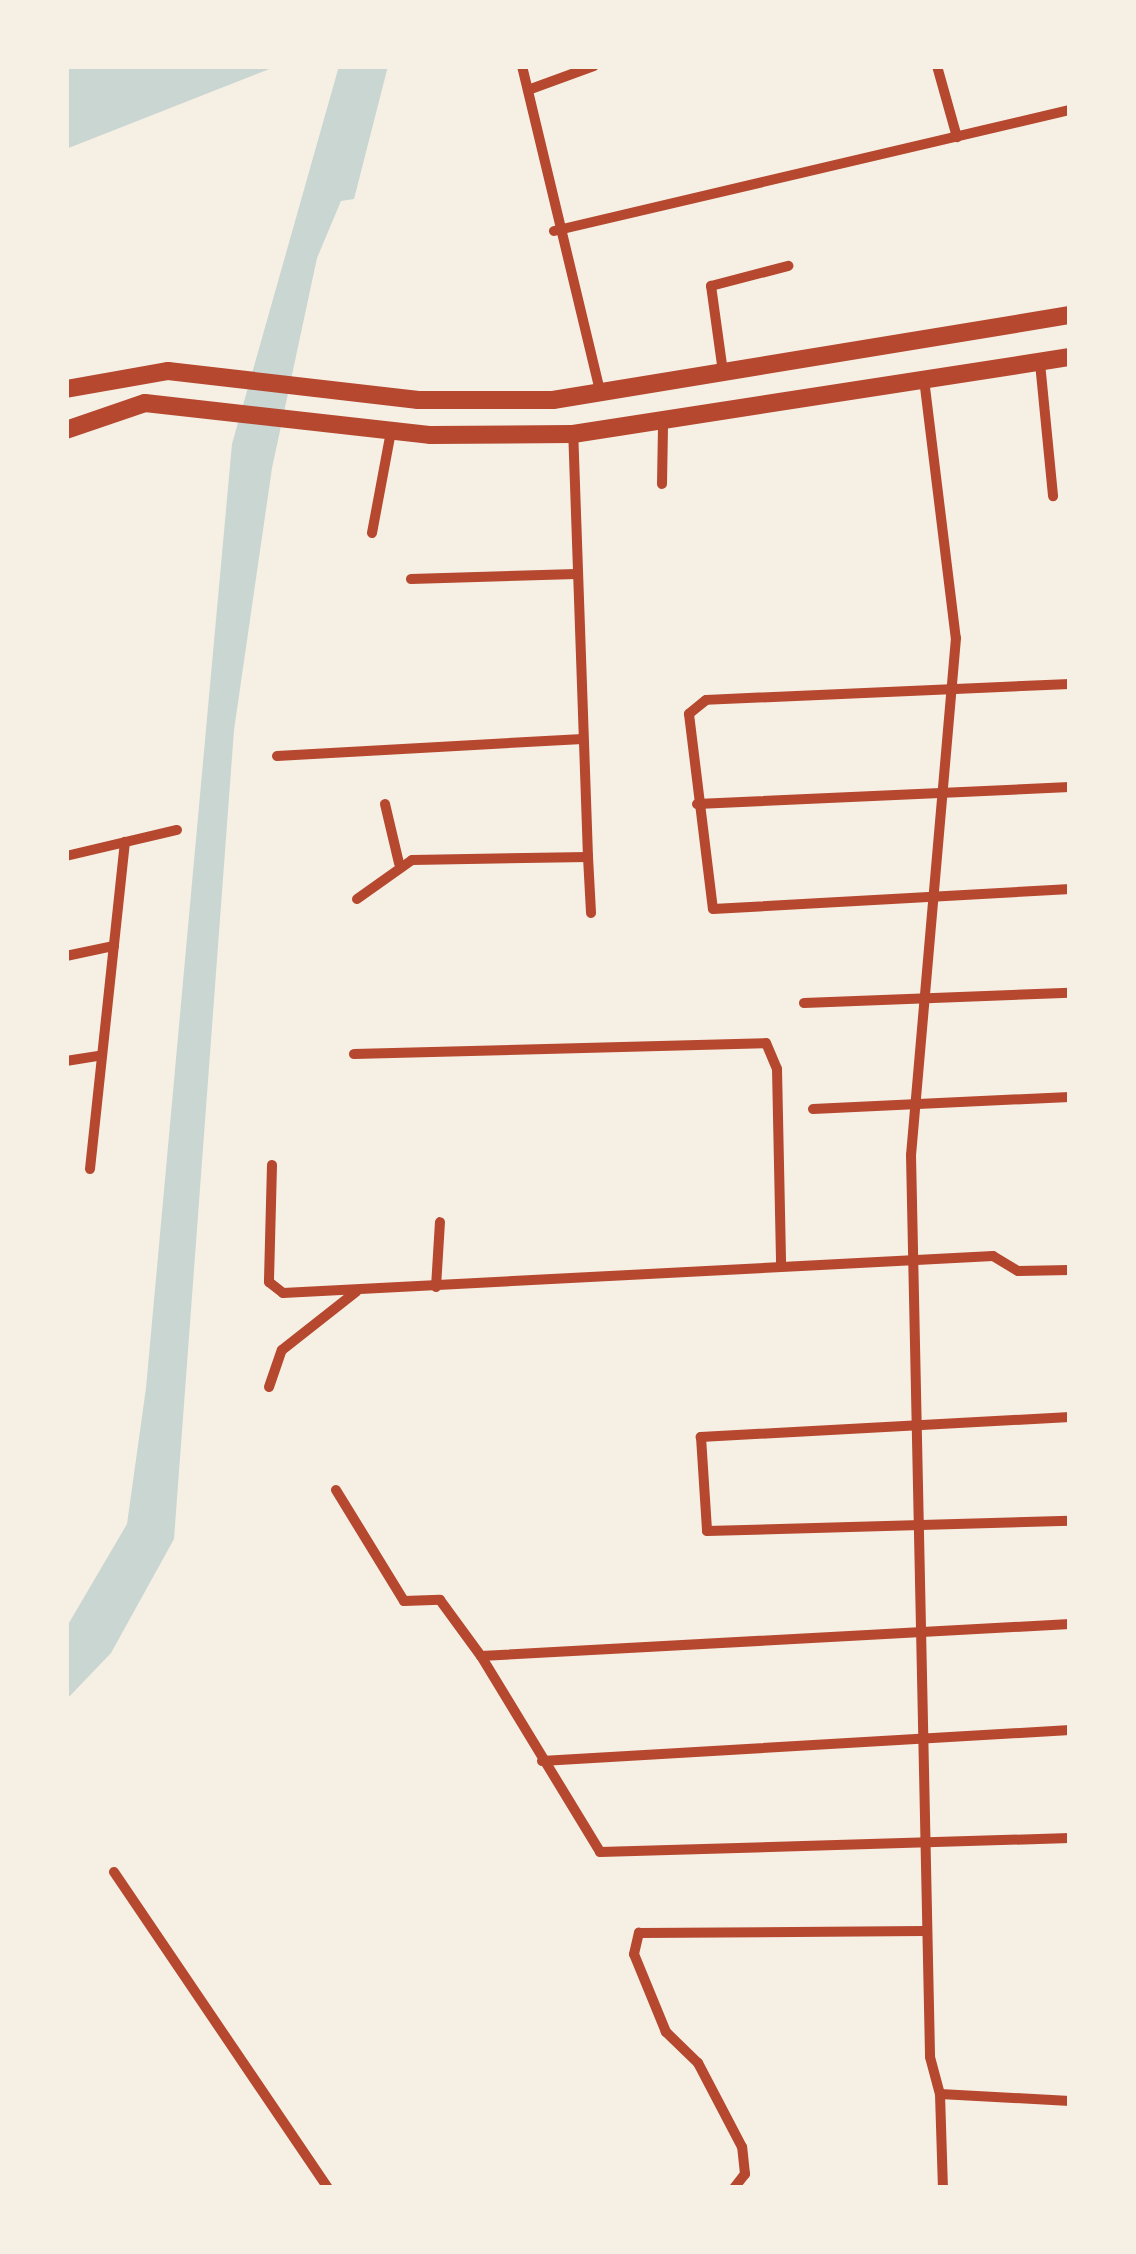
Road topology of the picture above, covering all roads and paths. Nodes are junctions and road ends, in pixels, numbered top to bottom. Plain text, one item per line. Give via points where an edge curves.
1 (522, 66) edge
2 (594, 66) edge
3 (937, 66) edge
4 (527, 90) junction
5 (1070, 110) edge
6 (957, 137) junction
7 (554, 231) junction
8 (788, 266) dead end
9 (1070, 315) edge
10 (921, 340) junction
11 (1070, 357) edge
12 (1040, 362) junction
13 (724, 375) junction
14 (924, 379) junction
15 (66, 389) edge
16 (601, 394) junction
17 (663, 424) junction
18 (382, 429) junction
19 (66, 430) edge
20 (573, 434) junction
21 (662, 484) dead end
22 (1053, 496) dead end
23 (372, 533) dead end
24 (576, 574) junction
25 (411, 579) dead end
26 (1070, 684) edge
27 (953, 687) junction
28 (583, 739) junction
29 (277, 756) dead end
30 (1070, 787) edge
31 (943, 793) junction
32 (385, 804) dead end
33 (697, 804) junction
34 (177, 830) dead end
35 (124, 842) junction
36 (66, 856) edge
37 (588, 857) junction
38 (399, 863) junction
39 (1070, 890) edge
40 (934, 896) junction
41 (357, 898) dead end
42 (591, 913) dead end
43 (113, 946) junction
44 (66, 956) edge
45 (1070, 993) edge
46 (926, 1001) junction
47 (805, 1003) dead end
48 (354, 1054) dead end
49 (102, 1055) junction
50 (66, 1061) edge
51 (1070, 1097) edge
52 (917, 1103) junction
53 (813, 1109) dead end
54 (272, 1165) dead end
55 (90, 1169) dead end
56 (440, 1222) dead end
57 (914, 1261) junction
58 (781, 1265) junction
59 (1070, 1270) edge
60 (436, 1287) junction
61 (359, 1290) junction
62 (269, 1387) dead end
63 (1070, 1417) edge
64 (915, 1422) junction
65 (336, 1490) dead end
66 (1070, 1521) edge
67 (918, 1526) junction
68 (1070, 1624) edge
69 (922, 1625) junction
70 (482, 1656) junction
71 (1070, 1730) edge
72 (926, 1733) junction
73 (542, 1761) junction
74 (930, 1838) junction
75 (1070, 1838) edge
76 (114, 1873) dead end
77 (925, 1931) junction
78 (940, 2094) junction
79 (1070, 2101) edge
80 (328, 2188) edge
81 (734, 2188) edge
82 (943, 2188) edge

1 - 4 street
2 - 4 street
3 - 6 street
4 - 7 street
5 - 6 street
6 - 7 street
7 - 16 street
8 - 13 street via 711,286
9 - 10 main road
10 - 13 main road
10 - 14 main road
11 - 12 main road
12 - 14 main road
12 - 22 street
13 - 16 main road
14 - 17 main road
14 - 27 street via 956,613
15 - 16 main road via 117,373 506,403
17 - 20 main road
17 - 21 street
18 - 19 main road via 145,403
18 - 20 main road
18 - 23 street
20 - 24 street
24 - 25 street
24 - 28 street
26 - 27 street
27 - 31 street
27 - 33 street via 694,703
28 - 29 street
28 - 37 street
30 - 31 street
31 - 33 street
31 - 40 street
32 - 38 street
33 - 40 street via 712,909
34 - 35 street
35 - 36 street
35 - 43 street
37 - 38 street
37 - 42 street
38 - 41 street
39 - 40 street
40 - 46 street
43 - 44 street
43 - 49 street
45 - 46 street
46 - 47 street
46 - 52 street
48 - 58 street via 766,1043 777,1069
49 - 50 street
49 - 55 street
51 - 52 street
52 - 53 street
52 - 57 street
54 - 61 street via 274,1291
56 - 60 street
57 - 58 street
57 - 59 street via 993,1256 1018,1271
57 - 64 street
58 - 60 street
60 - 61 street
61 - 62 street via 282,1350
63 - 64 street
64 - 67 street
64 - 67 street via 705,1431 702,1480 707,1531
65 - 70 street via 404,1601 440,1600
66 - 67 street
67 - 69 street
68 - 69 street
69 - 70 street
69 - 72 street
70 - 73 street
71 - 72 street
72 - 73 street
72 - 74 street
73 - 74 street via 600,1852
74 - 75 street
74 - 77 street
76 - 80 street
77 - 78 street
77 - 81 street via 639,1933 634,1954 666,2032 698,2063 742,2147 745,2174
78 - 79 street
78 - 82 street

